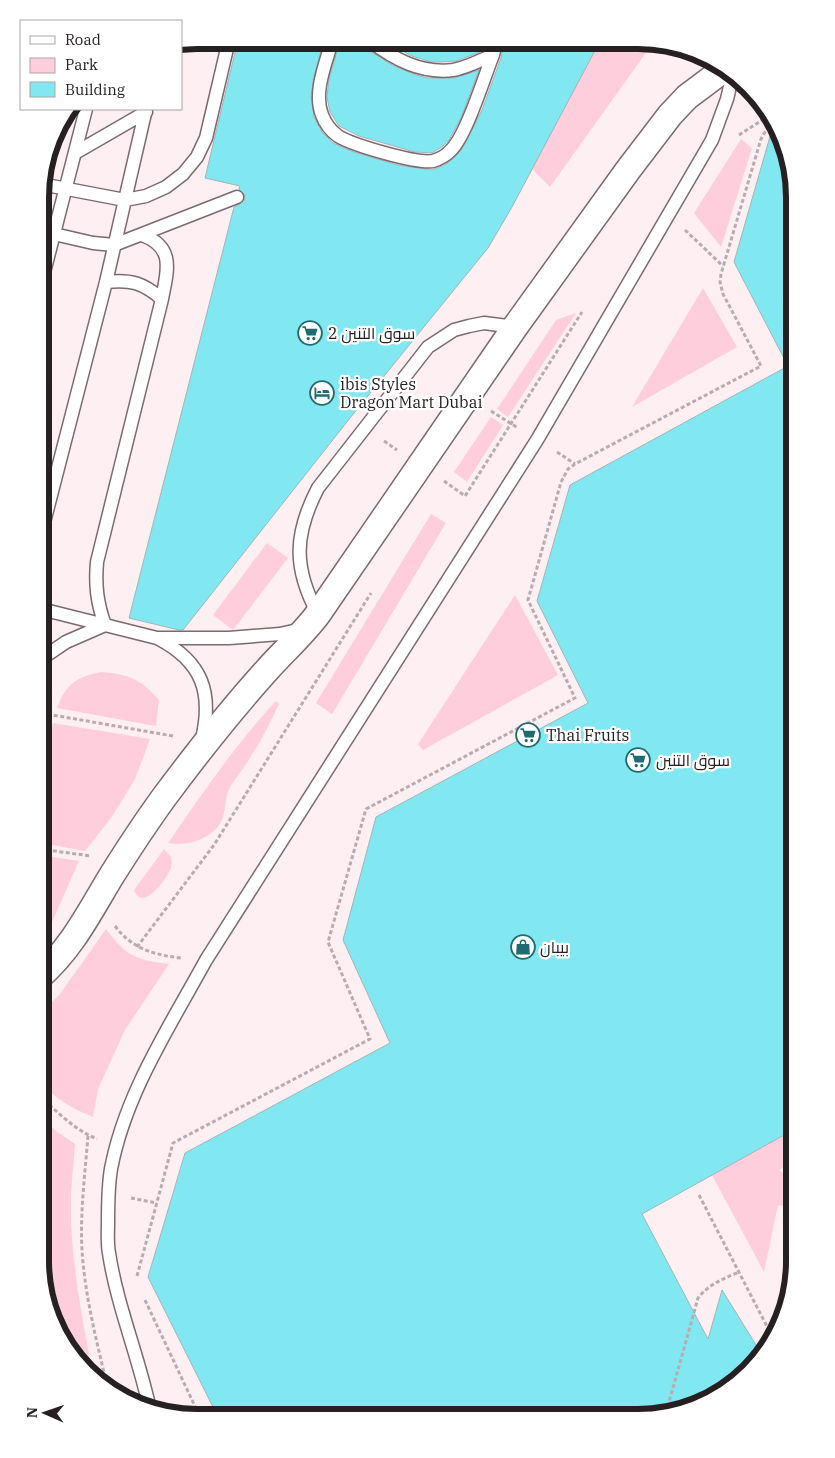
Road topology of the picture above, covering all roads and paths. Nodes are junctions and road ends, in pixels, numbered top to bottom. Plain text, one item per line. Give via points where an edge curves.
1 (227, 49) edge
2 (330, 49) edge
3 (381, 49) edge
4 (494, 49) edge
5 (493, 55) junction
6 (719, 73) edge
7 (731, 81) edge
8 (86, 110) edge
9 (146, 110) edge
10 (764, 119) edge
11 (769, 128) edge
12 (736, 140) dead end
13 (75, 153) junction
14 (50, 186) edge
15 (65, 189) junction
16 (237, 197) dead end
17 (125, 200) junction
18 (679, 224) dead end
19 (54, 234) junction
20 (142, 235) junction
21 (114, 245) junction
22 (49, 253) edge
23 (723, 266) junction
24 (106, 282) junction
25 (162, 299) junction
26 (585, 308) dead end
27 (515, 327) junction
28 (364, 428) junction
29 (420, 466) junction
30 (49, 503) edge
31 (374, 587) dead end
32 (49, 611) edge
33 (313, 621) junction
34 (105, 625) junction
35 (157, 638) junction
36 (49, 654) edge
37 (49, 715) edge
38 (197, 750) junction
39 (49, 850) edge
40 (121, 861) junction
41 (100, 897) junction
42 (138, 947) junction
43 (206, 960) junction
44 (49, 966) edge
45 (49, 1105) edge
46 (116, 1148) junction
47 (699, 1195) dead end
48 (739, 1272) junction
49 (136, 1281) dead end
50 (144, 1298) dead end
51 (769, 1329) edge
52 (147, 1400) edge
53 (668, 1406) edge
54 (196, 1409) edge

1 - 17 lane via 206,138 197,158 166,187 146,196
2 - 5 lane via 319,92 322,116 328,126 347,141 422,161 442,158 457,144
3 - 5 lane via 404,62 438,70 454,70
4 - 5 lane
6 - 27 street via 687,97 670,115
7 - 43 lane via 712,140 537,440
8 - 13 lane
9 - 13 lane
9 - 17 lane
10 - 12 path
11 - 23 path via 761,139
13 - 15 lane
14 - 15 lane
15 - 17 lane
15 - 19 lane
16 - 20 lane
17 - 21 lane
18 - 23 path
19 - 21 lane
19 - 22 lane
20 - 21 lane
20 - 25 lane via 158,243 167,260
21 - 24 lane
23 - 49 path via 720,282 723,294 761,366 575,464 561,482 528,600 575,698 366,809 328,942 370,1039 173,1143
24 - 25 lane via 135,282
24 - 30 lane
25 - 34 lane via 97,562 96,594
26 - 29 path via 465,496
27 - 28 lane via 484,323 469,326 454,330 428,346
27 - 29 street
28 - 29 path
28 - 33 lane via 318,488 301,529 301,573
29 - 33 street
31 - 42 path via 214,845
32 - 34 lane
33 - 35 lane via 280,634
33 - 38 street
34 - 35 lane
34 - 36 lane via 66,642
35 - 38 lane via 190,662 201,679 207,700 206,721
37 - 38 path
38 - 40 street
39 - 40 path
40 - 41 street
41 - 42 path via 118,930
41 - 44 street via 70,944
42 - 43 path via 160,955
43 - 46 lane via 139,1086
45 - 46 path via 88,1136
46 - 52 lane via 108,1195 109,1250 116,1292
47 - 48 path
48 - 51 path
48 - 53 path via 715,1282 698,1298
50 - 54 path

